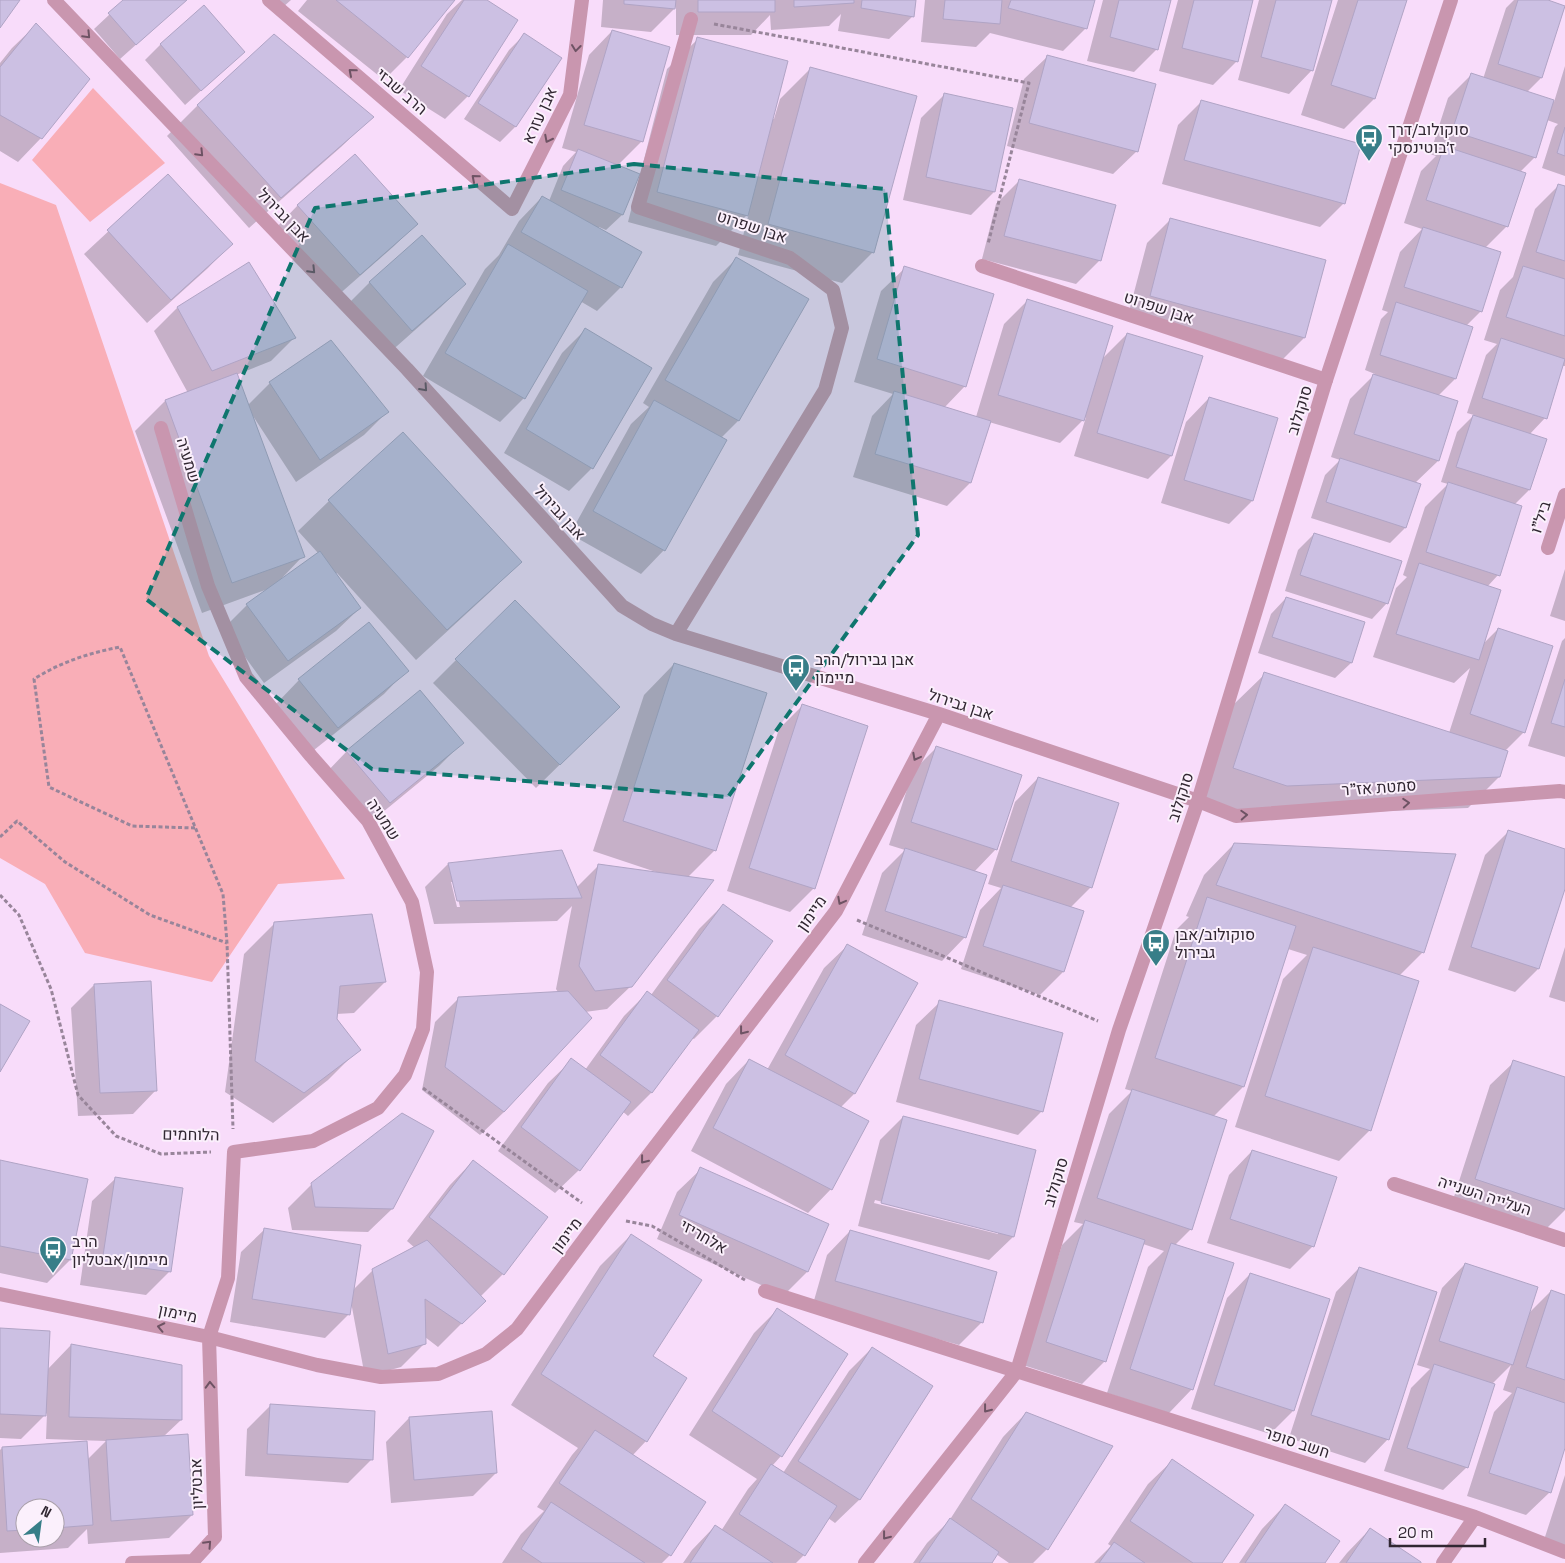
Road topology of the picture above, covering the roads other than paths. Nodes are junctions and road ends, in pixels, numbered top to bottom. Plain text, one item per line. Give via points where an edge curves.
1 (54, 0) edge
2 (269, 0) edge
3 (582, 0) edge
4 (1452, 0) edge
5 (691, 19) road end
6 (512, 209) joint
7 (982, 266) road end
8 (1326, 380) junction
9 (161, 428) dead end
10 (1565, 495) edge
11 (1548, 548) dead end
12 (676, 634) junction
13 (939, 714) junction
14 (1565, 792) edge
15 (1198, 801) junction
16 (234, 1152) joint
17 (1394, 1184) dead end
18 (1565, 1240) edge
19 (764, 1292) road end
20 (0, 1294) edge
21 (209, 1337) junction
22 (1017, 1371) junction
23 (1475, 1517) junction
24 (1565, 1552) edge
25 (132, 1563) edge
26 (865, 1563) edge
27 (1443, 1563) edge

1 -> 12 street, אבן גבירול via 407,369 622,606
6 -> 2 street, הרב שבזי
3 -> 6 street, אבן עזרא via 570,95
4 - 8 street, סוקולוב
5 - 12 street, אבן שפרוט via 638,207 790,258 833,290 842,328 826,390
7 - 8 street, אבן שפרוט
8 - 15 street, סוקולוב
9 - 16 street, שמעיה via 208,586 246,677 368,821 412,902 427,972 423,1029 405,1074 378,1108 313,1140
10 - 11 street, ביל"ו
12 - 13 street, אבן גבירול
13 - 15 street, אבן גבירול
13 -> 21 street, מיימון via 836,911 517,1329 486,1354 438,1374 381,1377 317,1366
15 -> 14 street, סמטת אז"ר via 1236,816
15 - 22 street, סוקולוב via 1119,1030
16 - 21 street, הלוחמים via 228,1278
17 - 18 street, העלייה השנייה
19 - 22 street
21 -> 20 street, מיימון
25 -> 21 street, אבטליון via 193,1561 215,1537
22 - 23 street, חשב סופר
22 -> 26 street, סוקולוב
23 - 24 street, חשב סופר
23 - 27 street

